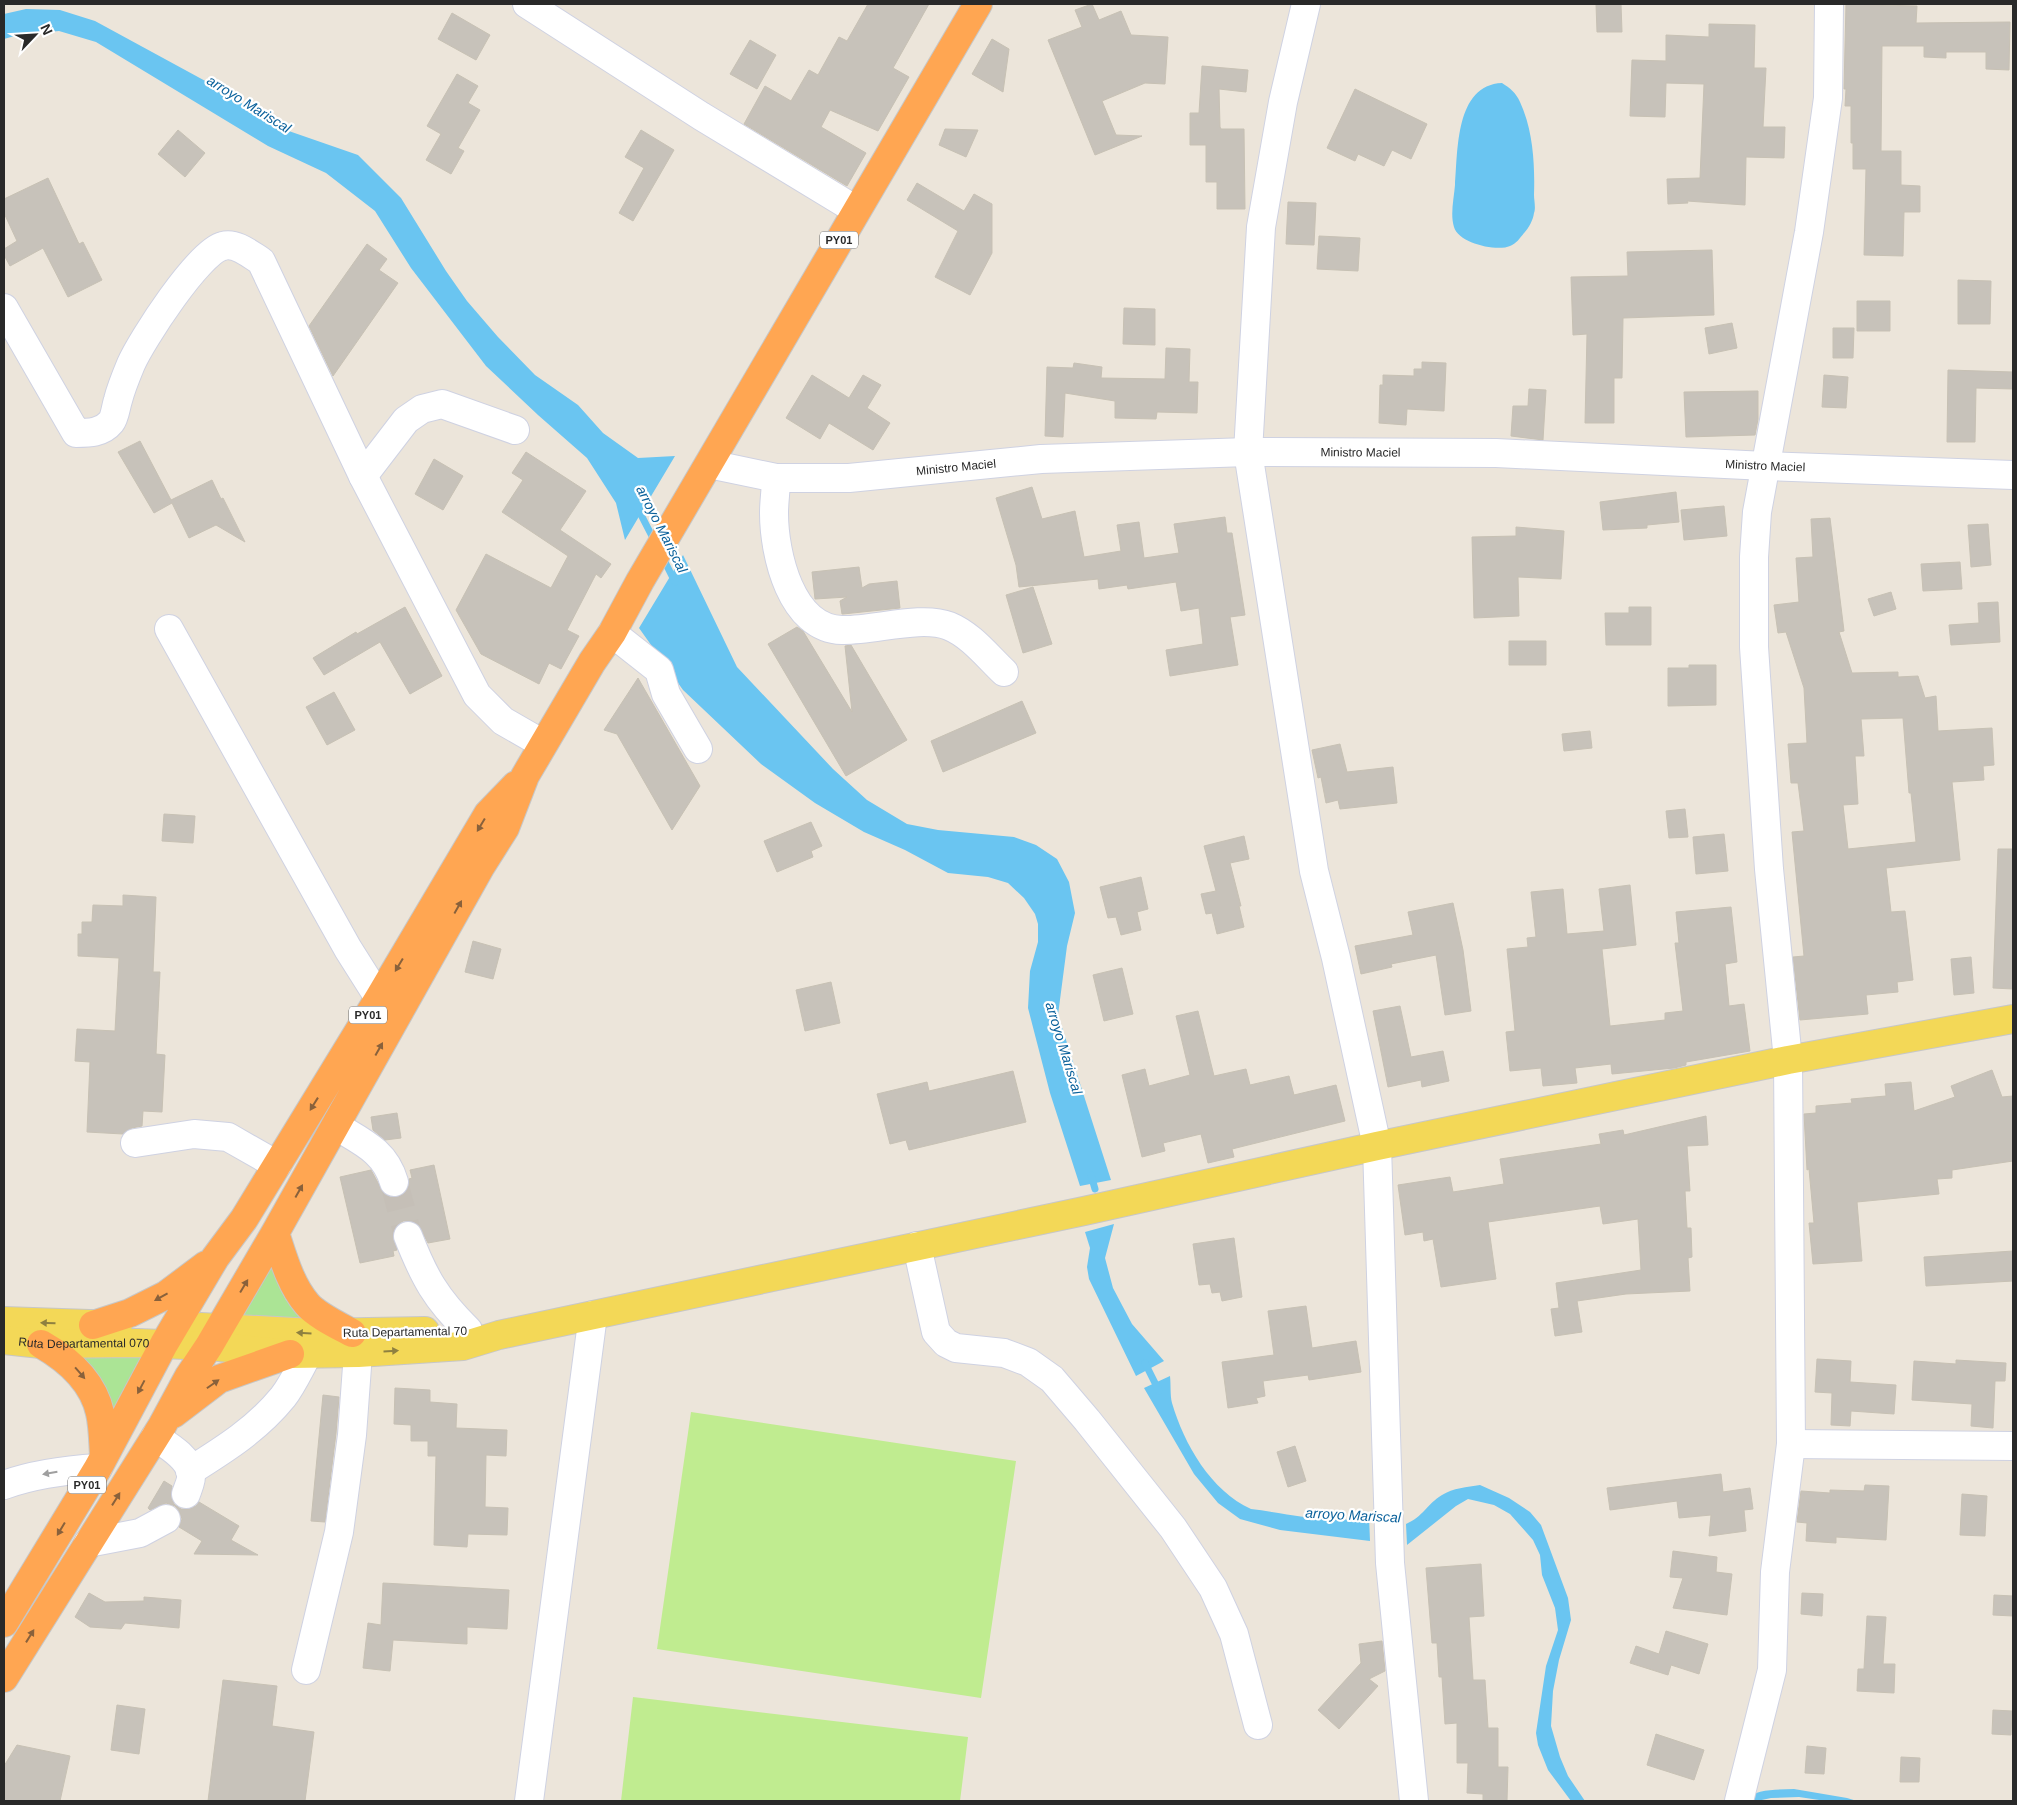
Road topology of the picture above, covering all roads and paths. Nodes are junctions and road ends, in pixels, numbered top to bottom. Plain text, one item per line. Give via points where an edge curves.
1 (527, 4) edge
2 (978, 4) edge
3 (1306, 4) edge
4 (1829, 4) edge
5 (856, 210) junction
6 (4, 308) edge
7 (516, 430) dead end
8 (1248, 452) junction
9 (1766, 466) junction
10 (705, 470) junction
11 (2013, 474) edge
12 (363, 476) junction
13 (776, 478) junction
14 (170, 629) dead end
15 (612, 633) junction
16 (1004, 672) dead end
17 (543, 744) junction
18 (698, 749) dead end
19 (525, 776) junction
20 (379, 998) junction
21 (2013, 1019) edge
22 (1788, 1060) junction
23 (336, 1126) junction
24 (136, 1143) dead end
25 (1377, 1146) junction
26 (277, 1165) junction
27 (394, 1182) tunnel mouth
28 (275, 1233) junction
29 (408, 1236) tunnel mouth
30 (917, 1246) junction
31 (215, 1258) junction
32 (593, 1315) junction
33 (4, 1321) edge
34 (93, 1325) junction
35 (468, 1330) junction
36 (169, 1335) junction
37 (499, 1335) junction
38 (214, 1337) junction
39 (4, 1340) edge
40 (355, 1343) junction
41 (41, 1344) junction
42 (299, 1354) junction
43 (158, 1431) junction
44 (1791, 1444) junction
45 (2013, 1446) edge
46 (101, 1461) junction
47 (4, 1485) edge
48 (166, 1519) dead end
49 (88, 1543) junction
50 (4, 1623) edge
51 (306, 1670) dead end
52 (4, 1678) edge
53 (1258, 1725) dead end
54 (529, 1801) edge
55 (1414, 1801) edge
56 (1739, 1801) edge

1 - 5 street via 701,116
2 - 5 highway, PY01
3 - 8 street via 1283,102 1261,227
4 - 9 street via 1828,98 1812,213
5 - 10 highway, PY01
6 - 12 street via 76,433 90,434 111,422 131,363 147,334 188,278 211,253 224,245 232,246 261,261
7 - 12 street via 442,404 422,409 406,420
8 - 9 street, Ministro Maciel via 1496,453
8 - 13 street, Ministro Maciel via 1041,459 849,478
8 - 25 street via 1314,871
9 - 11 street, Ministro Maciel
9 - 22 street via 1757,512 1754,557 1754,647 1769,869
10 - 13 street, Ministro Maciel
10 - 15 highway, PY01
12 - 17 street via 477,695 503,721
13 - 16 street via 774,514 778,549 788,583 800,608 820,625 841,630 927,622 947,625 964,634
14 - 20 street via 348,950
15 - 17 highway, PY01
15 - 18 street via 659,670 666,694
17 - 19 highway, PY01
19 -> 20 highway, PY01 via 488,814
23 -> 19 highway, PY01 via 481,866 506,828
20 -> 26 highway, PY01
21 - 22 main road
22 - 25 main road
22 - 44 street
23 - 27 street via 380,1156 390,1168
28 -> 23 highway, PY01
24 - 26 street via 194,1134 228,1137
25 - 30 main road
25 - 55 street via 1390,1563
26 - 31 highway, PY01
38 -> 28 highway, PY01
28 - 40 highway via 287,1270 307,1304 337,1325
29 - 35 street via 434,1292
30 - 32 main road
30 - 53 street via 936,1332 956,1348 1004,1353 1028,1362 1052,1379 1173,1528 1214,1588 1234,1634
31 -> 34 highway via 166,1295 130,1313
31 - 36 highway, PY01
32 - 37 main road
32 - 54 street
34 -> 33 main road, Ruta Departamental 70
34 - 36 main road, Ruta Departamental 70
35 - 37 main road, Ruta Departamental 70
35 - 40 main road, Ruta Departamental 70
36 - 38 main road, Ruta Departamental 70
36 - 41 main road, Ruta Departamental 070
36 -> 46 highway, PY01
40 -> 37 main road, Ruta Departamental 70 via 463,1346
40 -> 38 main road, Ruta Departamental 70 via 313,1333
38 - 42 main road, Ruta Departamental 70
38 - 43 highway, PY01
39 - 41 main road, Ruta Departamental 070
40 - 42 main road, Ruta Departamental 70
40 - 51 street via 352,1435 339,1532
41 -> 46 highway via 84,1377 100,1411
43 -> 42 highway via 178,1409 219,1379
42 - 43 street via 284,1396 258,1424 188,1483 185,1461
49 -> 43 highway, PY01
44 - 45 street
44 - 56 street via 1775,1572 1772,1670
46 -> 47 street
46 -> 50 highway, PY01
48 - 49 street via 140,1533
52 -> 49 highway, PY01

